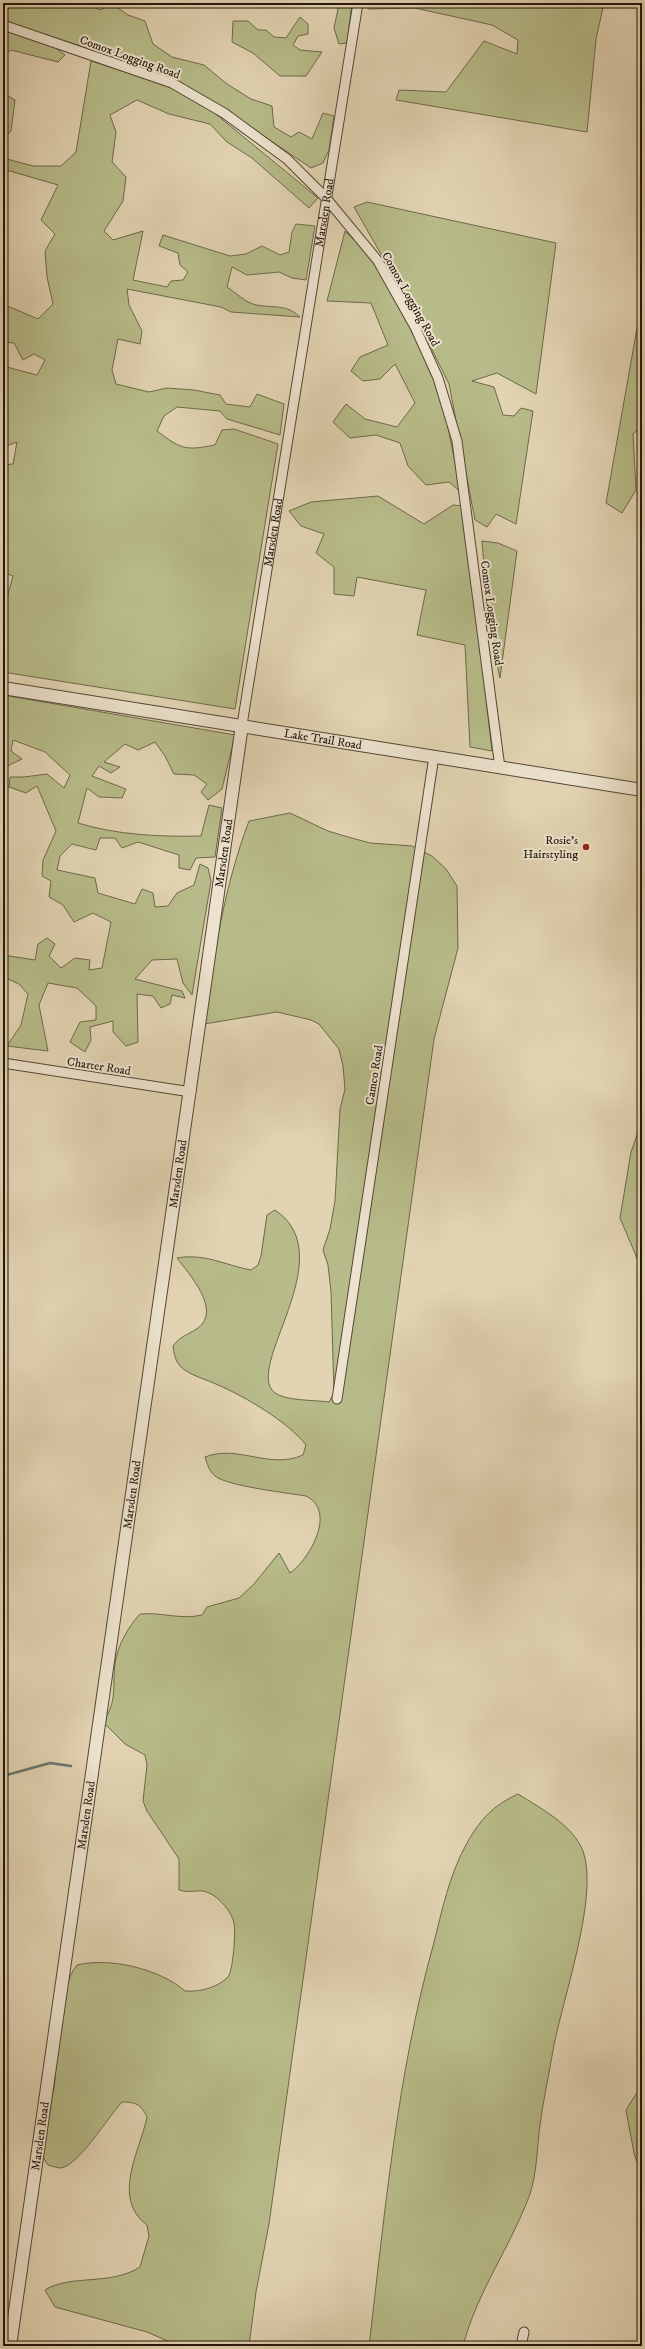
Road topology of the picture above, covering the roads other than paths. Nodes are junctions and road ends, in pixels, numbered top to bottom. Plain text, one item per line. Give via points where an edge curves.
1 (358, 3) edge
2 (3, 25) edge
3 (326, 198) junction
4 (3, 688) edge
5 (242, 725) junction
6 (434, 756) junction
7 (500, 768) junction
8 (642, 790) edge
9 (3, 1063) edge
10 (191, 1092) junction
11 (337, 1398) dead end
12 (524, 2332) dead end
13 (10, 2346) edge
14 (521, 2346) edge

1 - 3 street, Marsden Road
2 - 3 street, Comox Logging Road via 172,83 224,113 287,159
3 - 5 street, Marsden Road
3 - 7 street, Comox Logging Road via 378,261 416,327 438,378 457,441
4 - 5 street, Lake Trail Road
5 - 6 street, Lake Trail Road
5 - 10 street, Marsden Road
6 - 7 street, Lake Trail Road
6 - 11 street, Camco Road
7 - 8 street, Lake Trail Road
9 - 10 street, Charter Road
10 - 13 street, Marsden Road
12 - 14 street

